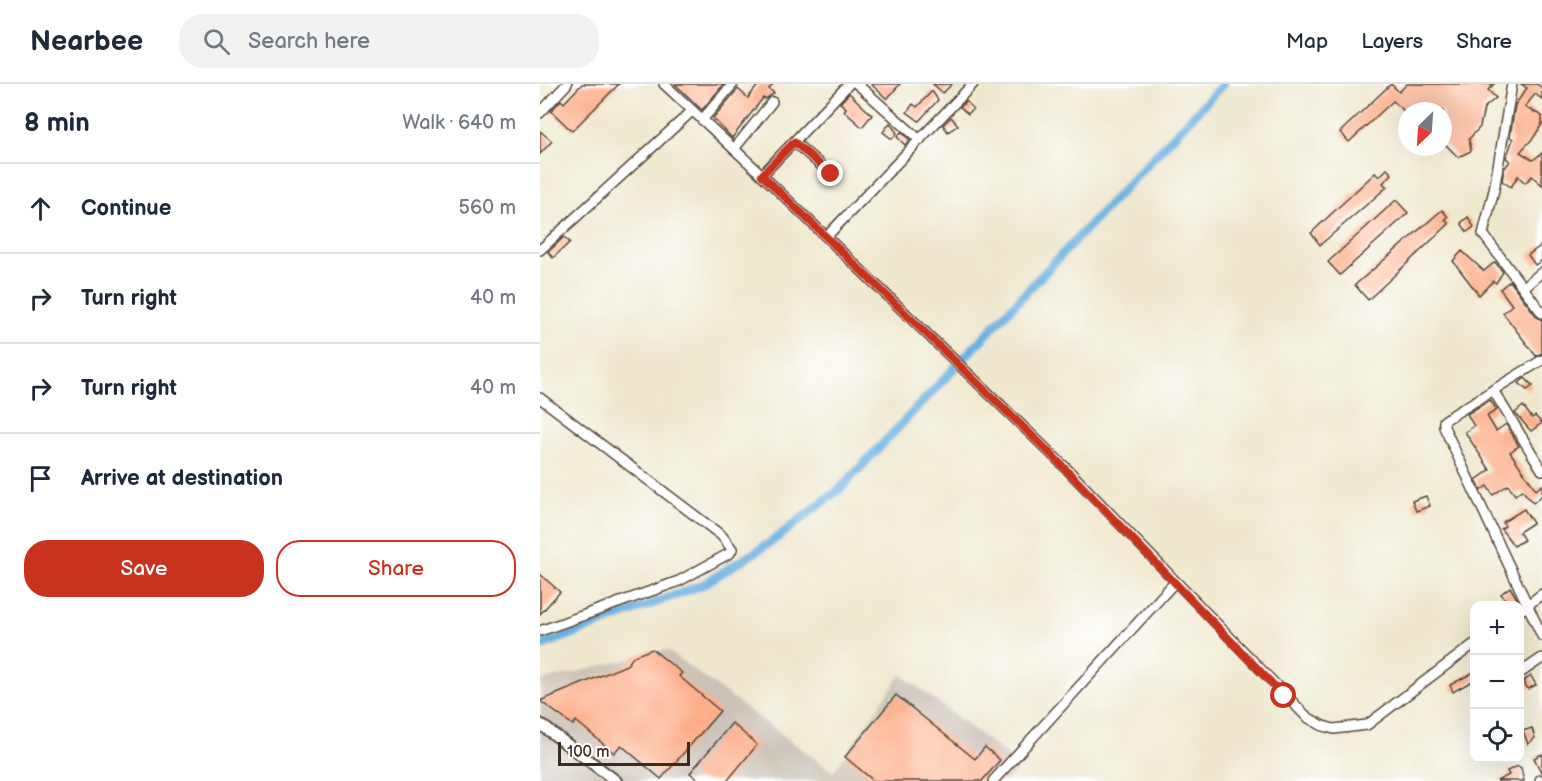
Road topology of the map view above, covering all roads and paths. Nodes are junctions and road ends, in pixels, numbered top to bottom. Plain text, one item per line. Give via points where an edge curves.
1 (567, 84) edge
2 (664, 84) edge
3 (733, 84) edge
4 (856, 84) edge
5 (973, 84) edge
6 (1512, 84) edge
7 (846, 85) edge
8 (772, 102) dead end
9 (692, 111) junction
10 (540, 113) edge
11 (702, 120) junction
12 (920, 140) junction
13 (794, 142) junction
14 (734, 149) junction
15 (831, 174) dead end
16 (762, 175) junction
17 (827, 236) junction
18 (540, 250) edge
19 (1542, 272) edge
20 (1524, 287) junction
21 (1542, 313) edge
22 (1542, 360) edge
23 (1493, 390) junction
24 (540, 398) edge
25 (1542, 470) edge
26 (1175, 582) junction
27 (1542, 594) edge
28 (1520, 601) edge
29 (1524, 607) edge
30 (1524, 609) edge
31 (540, 631) edge
32 (1541, 633) edge
33 (1470, 647) edge
34 (1542, 658) edge
35 (1524, 670) edge
36 (540, 724) edge
37 (616, 781) edge
38 (993, 781) edge

1 - 10 street
2 - 9 street
3 - 11 street
4 - 12 street
5 - 12 street
6 - 20 street via 1483,234
7 - 13 street
8 - 14 street
9 - 11 street
9 - 18 street
11 - 14 street
12 - 17 street
13 - 15 street
13 - 16 street
14 - 16 street
16 - 17 street
17 - 26 street via 1065,468
19 - 20 street
20 - 21 street
22 - 23 street
23 - 25 street
23 - 28 street via 1444,421 1444,427
24 - 31 street via 722,536 732,549 679,581
26 - 33 street via 1307,717 1323,726 1342,729 1367,725
26 - 38 street
27 - 29 street
30 - 32 street
34 - 35 street
36 - 37 street

